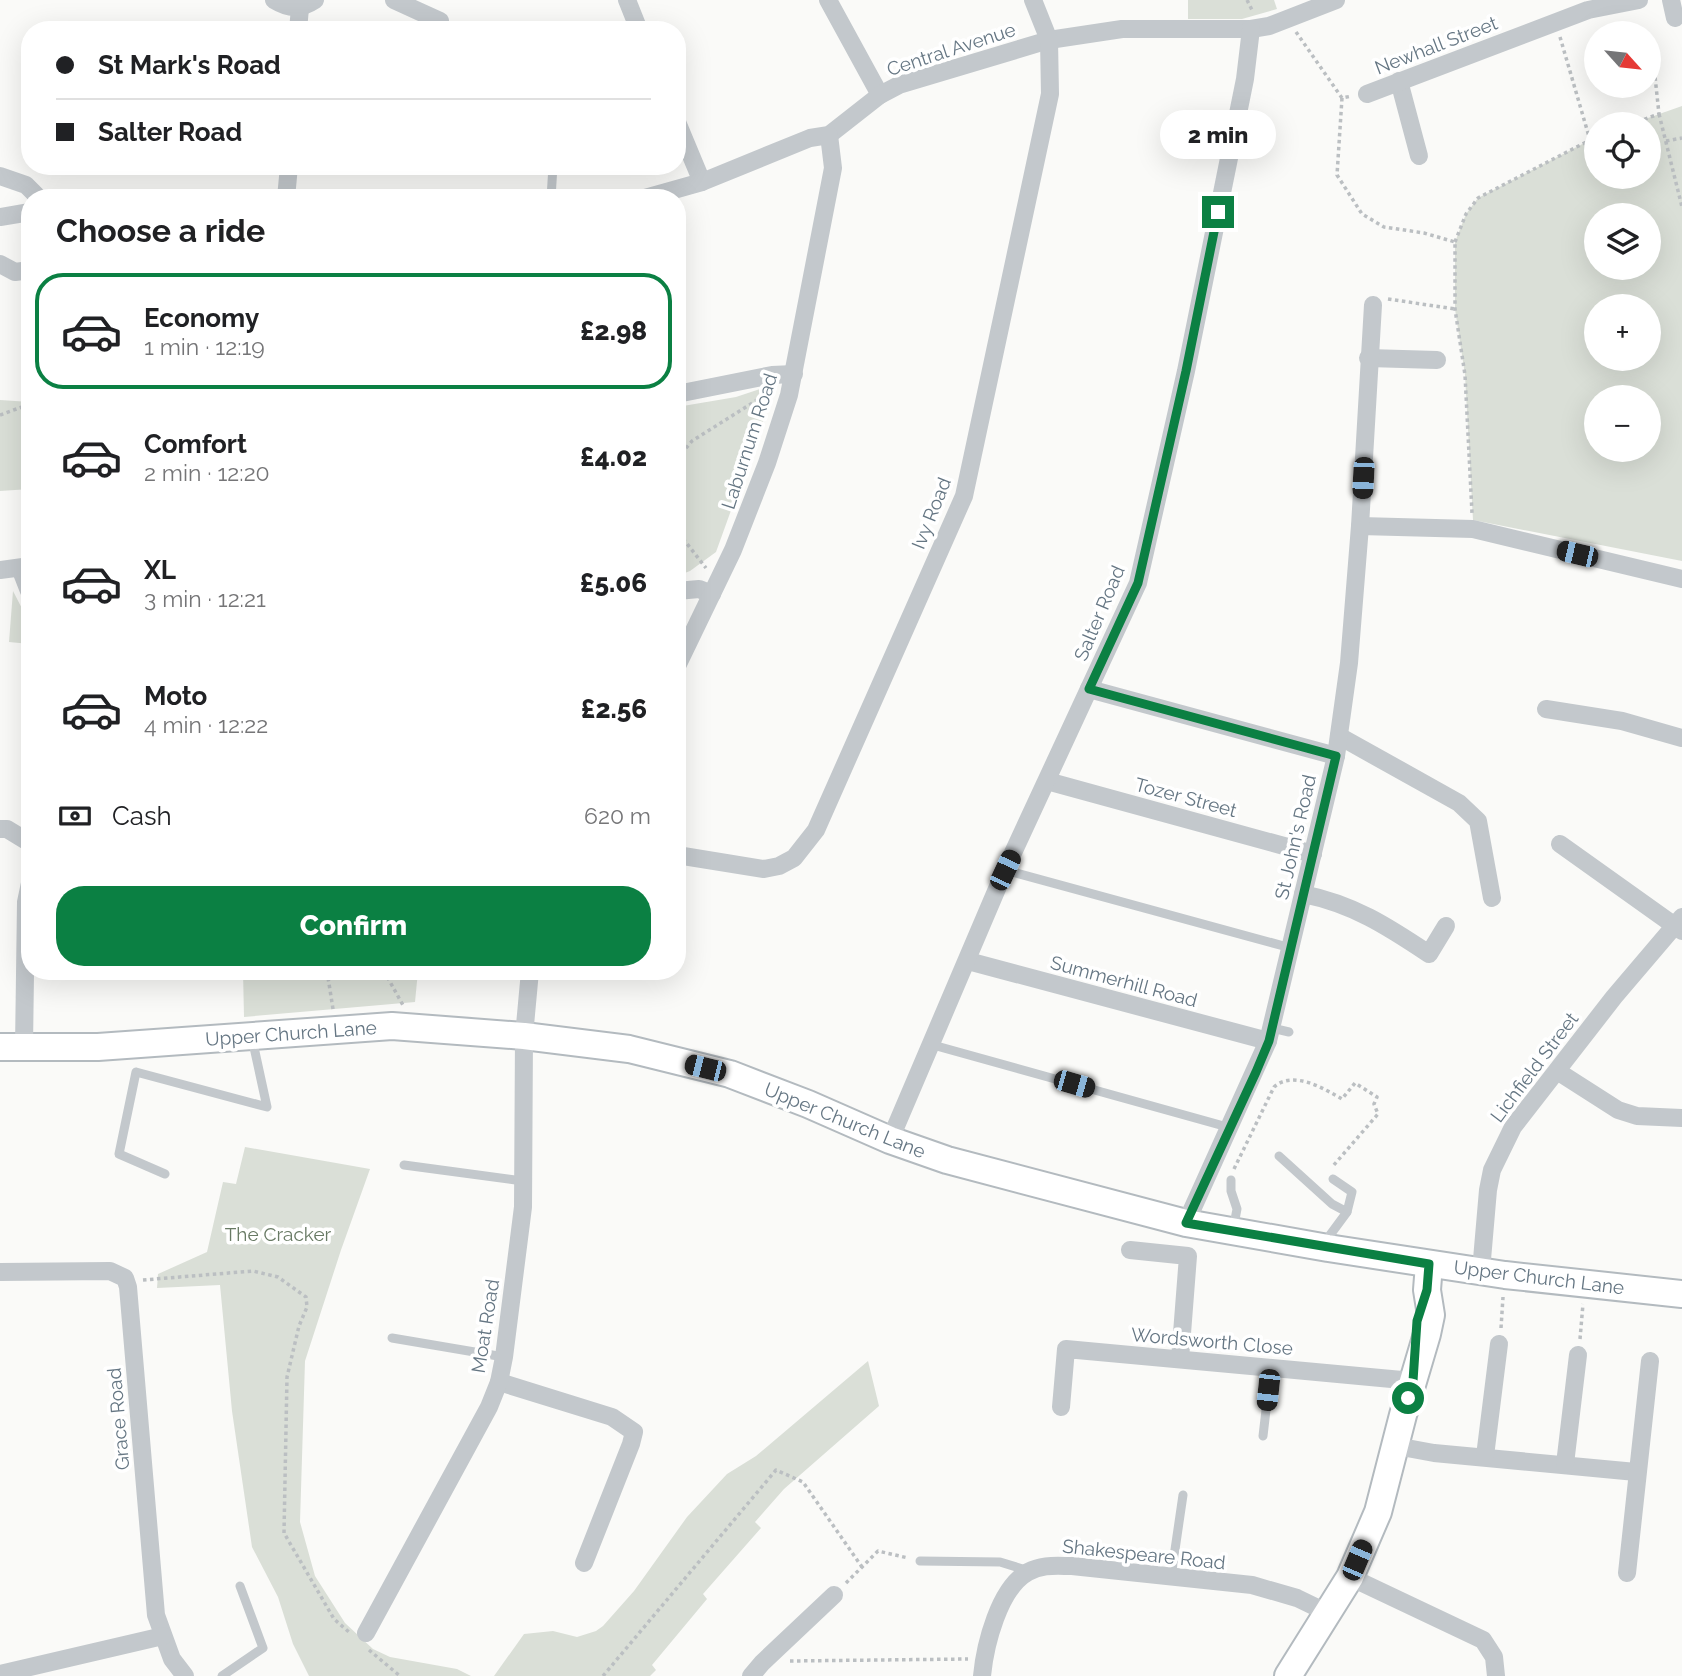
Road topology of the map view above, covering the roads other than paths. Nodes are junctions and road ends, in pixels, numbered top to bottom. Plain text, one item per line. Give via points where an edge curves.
1 (274, 0) edge
2 (394, 0) edge
3 (627, 0) edge
4 (828, 0) edge
5 (1033, 0) edge
6 (1336, 0) edge
7 (1639, 0) edge
8 (1671, 0) edge
9 (307, 4) edge
10 (1675, 18) dead end
11 (301, 21) edge
12 (440, 21) dead end
13 (635, 21) edge
14 (1251, 29) junction
15 (1049, 40) junction
16 (1399, 81) junction
17 (1367, 94) road end
18 (880, 95) junction
19 (829, 135) junction
20 (686, 144) edge
21 (1419, 156) dead end
22 (0, 176) edge
23 (702, 183) junction
24 (29, 189) edge
25 (679, 189) edge
26 (21, 214) edge
27 (0, 217) edge
28 (0, 264) edge
29 (21, 271) edge
30 (1373, 305) road end
31 (1368, 358) junction
32 (1437, 360) dead end
33 (793, 374) junction
34 (686, 392) edge
35 (1360, 526) junction
36 (21, 567) edge
37 (0, 570) edge
38 (1682, 579) edge
39 (706, 591) junction
40 (686, 592) edge
41 (686, 643) edge
42 (1089, 689) junction
43 (1546, 709) dead end
44 (1339, 736) junction
45 (1682, 738) edge
46 (1336, 756) junction
47 (1047, 781) junction
48 (0, 829) edge
49 (21, 838) edge
50 (1560, 844) dead end
51 (1313, 854) junction
52 (686, 856) edge
53 (1005, 870) junction
54 (1303, 894) junction
55 (1492, 898) dead end
56 (1680, 925) edge
57 (1446, 926) dead end
58 (1291, 948) junction
59 (21, 954) edge
60 (968, 961) junction
61 (529, 980) edge
62 (1276, 1034) junction
63 (252, 1036) junction
64 (524, 1036) junction
65 (933, 1045) junction
66 (12, 1047) edge
67 (1557, 1071) junction
68 (1682, 1118) edge
69 (1231, 1128) junction
70 (890, 1140) junction
71 (1279, 1156) dead end
72 (404, 1165) dead end
73 (165, 1174) dead end
74 (1330, 1176) road end
75 (1231, 1180) road end
76 (523, 1181) junction
77 (1347, 1212) junction
78 (1186, 1223) junction
79 (1232, 1231) junction
80 (1328, 1248) junction
81 (1130, 1251) dead end
82 (1429, 1264) junction
83 (0, 1272) edge
84 (1493, 1273) junction
85 (1682, 1294) edge
86 (391, 1338) dead end
87 (1499, 1344) road end
88 (1578, 1355) road end
89 (505, 1357) junction
90 (1180, 1359) junction
91 (1650, 1361) dead end
92 (1271, 1367) junction
93 (1413, 1381) junction
94 (499, 1382) junction
95 (1061, 1407) dead end
96 (1263, 1436) dead end
97 (1396, 1446) junction
98 (1485, 1457) junction
99 (1566, 1464) junction
100 (1636, 1472) junction
101 (1183, 1494) dead end
102 (920, 1561) road end
103 (584, 1563) dead end
104 (1029, 1571) junction
105 (1626, 1573) dead end
106 (1171, 1577) junction
107 (1350, 1577) junction
108 (240, 1587) dead end
109 (834, 1595) road end
110 (1328, 1613) junction
111 (163, 1636) junction
112 (362, 1639) road end
113 (983, 1667) edge
114 (756, 1669) edge
115 (0, 1674) edge
116 (185, 1676) edge
117 (222, 1676) edge
118 (1288, 1676) edge
119 (1496, 1676) edge

1 - 9 street via 286,7
2 - 12 street
3 - 13 street
4 - 18 street
5 - 15 street
6 - 14 street, Central Avenue
7 - 16 street, Newhall Street via 1588,10
8 - 10 street
9 - 11 street
14 - 15 street, Central Avenue via 1122,29
14 - 42 street, Salter Road via 1189,358 1138,583
15 - 18 street, Central Avenue via 899,85
15 - 52 street, Ivy Road via 1050,94 964,496 816,830 794,858 779,866 764,869
16 - 17 street, Newhall Street
16 - 21 street
18 - 19 street, Central Avenue
19 - 23 street, Central Avenue via 810,138
19 - 33 street, Laburnum Road via 833,168
20 - 23 street
22 - 24 street
23 - 25 street, Central Avenue
26 - 27 street
28 - 29 street
30 - 31 street, St John's Road
31 - 32 street
31 - 35 street, St John's Road
33 - 34 street
33 - 39 street, Laburnum Road via 767,463 733,550
35 - 38 street via 1473,529
35 - 44 street, St John's Road
36 - 37 street
39 - 40 street
39 - 41 street, Laburnum Road
42 - 46 street
42 - 47 street, Salter Road
43 - 45 street via 1622,721
44 - 46 street, St John's Road
44 - 55 street via 1459,803 1478,821
46 - 51 street, St John's Road
47 - 51 street, Tozer Street
47 - 53 street, Salter Road
48 - 49 street
50 - 56 street
51 - 54 street, St John's Road
53 - 58 lane
53 - 60 street, Salter Road
54 - 57 street via 1363,913 1429,954
54 - 58 street, St John's Road
56 - 67 street, Lichfield Street via 1614,997
58 - 62 street, St John's Road
59 - 66 street
60 - 62 street, Summerhill Road
60 - 65 street, Salter Road
61 - 64 street
62 - 69 street, St John's Road
63 - 64 main road, Upper Church Lane via 392,1026
63 - 66 main road, Upper Church Lane via 98,1047
63 - 73 lane via 267,1107 136,1072 119,1154
64 - 70 main road, Upper Church Lane via 629,1049 730,1074
64 - 76 street, Moat Road
65 - 69 lane
65 - 70 street, Salter Road
67 - 68 street via 1618,1110 1637,1116
67 - 84 street, Lichfield Street via 1513,1127 1492,1170 1488,1190
69 - 78 street, St John's Road
70 - 78 main road, Upper Church Lane via 947,1160
71 - 77 lane
72 - 76 lane
74 - 77 lane via 1352,1192
75 - 79 lane via 1237,1209
76 - 89 street, Moat Road
77 - 80 lane via 1330,1235
78 - 79 main road, Upper Church Lane
79 - 80 main road, Upper Church Lane
80 - 82 main road, Upper Church Lane
81 - 90 street via 1188,1256
82 - 84 main road, Upper Church Lane
82 - 93 main road via 1431,1315
83 - 111 street, Grace Road via 110,1270 126,1281 156,1615
84 - 85 main road, Upper Church Lane
86 - 89 lane
87 - 98 street
88 - 99 street
89 - 94 street, Moat Road
90 - 92 street, Wordsworth Close
90 - 95 street, Wordsworth Close via 1066,1349
91 - 100 street
92 - 93 street, Wordsworth Close
92 - 96 lane
93 - 97 main road
94 - 103 street via 612,1417 634,1432
94 - 112 street, Moat Road
97 - 98 street
97 - 107 main road via 1378,1512
98 - 99 street
99 - 100 street
100 - 105 street
101 - 106 lane
102 - 104 lane via 1000,1562
104 - 106 street, Shakespeare Road via 1072,1566
104 - 113 street via 1013,1582 1002,1604
106 - 110 street, Shakespeare Road via 1252,1586 1297,1598
107 - 110 main road
107 - 119 street via 1483,1640 1494,1657
108 - 117 lane via 263,1648
109 - 114 street
110 - 118 main road
111 - 115 street
111 - 116 street, Grace Road

